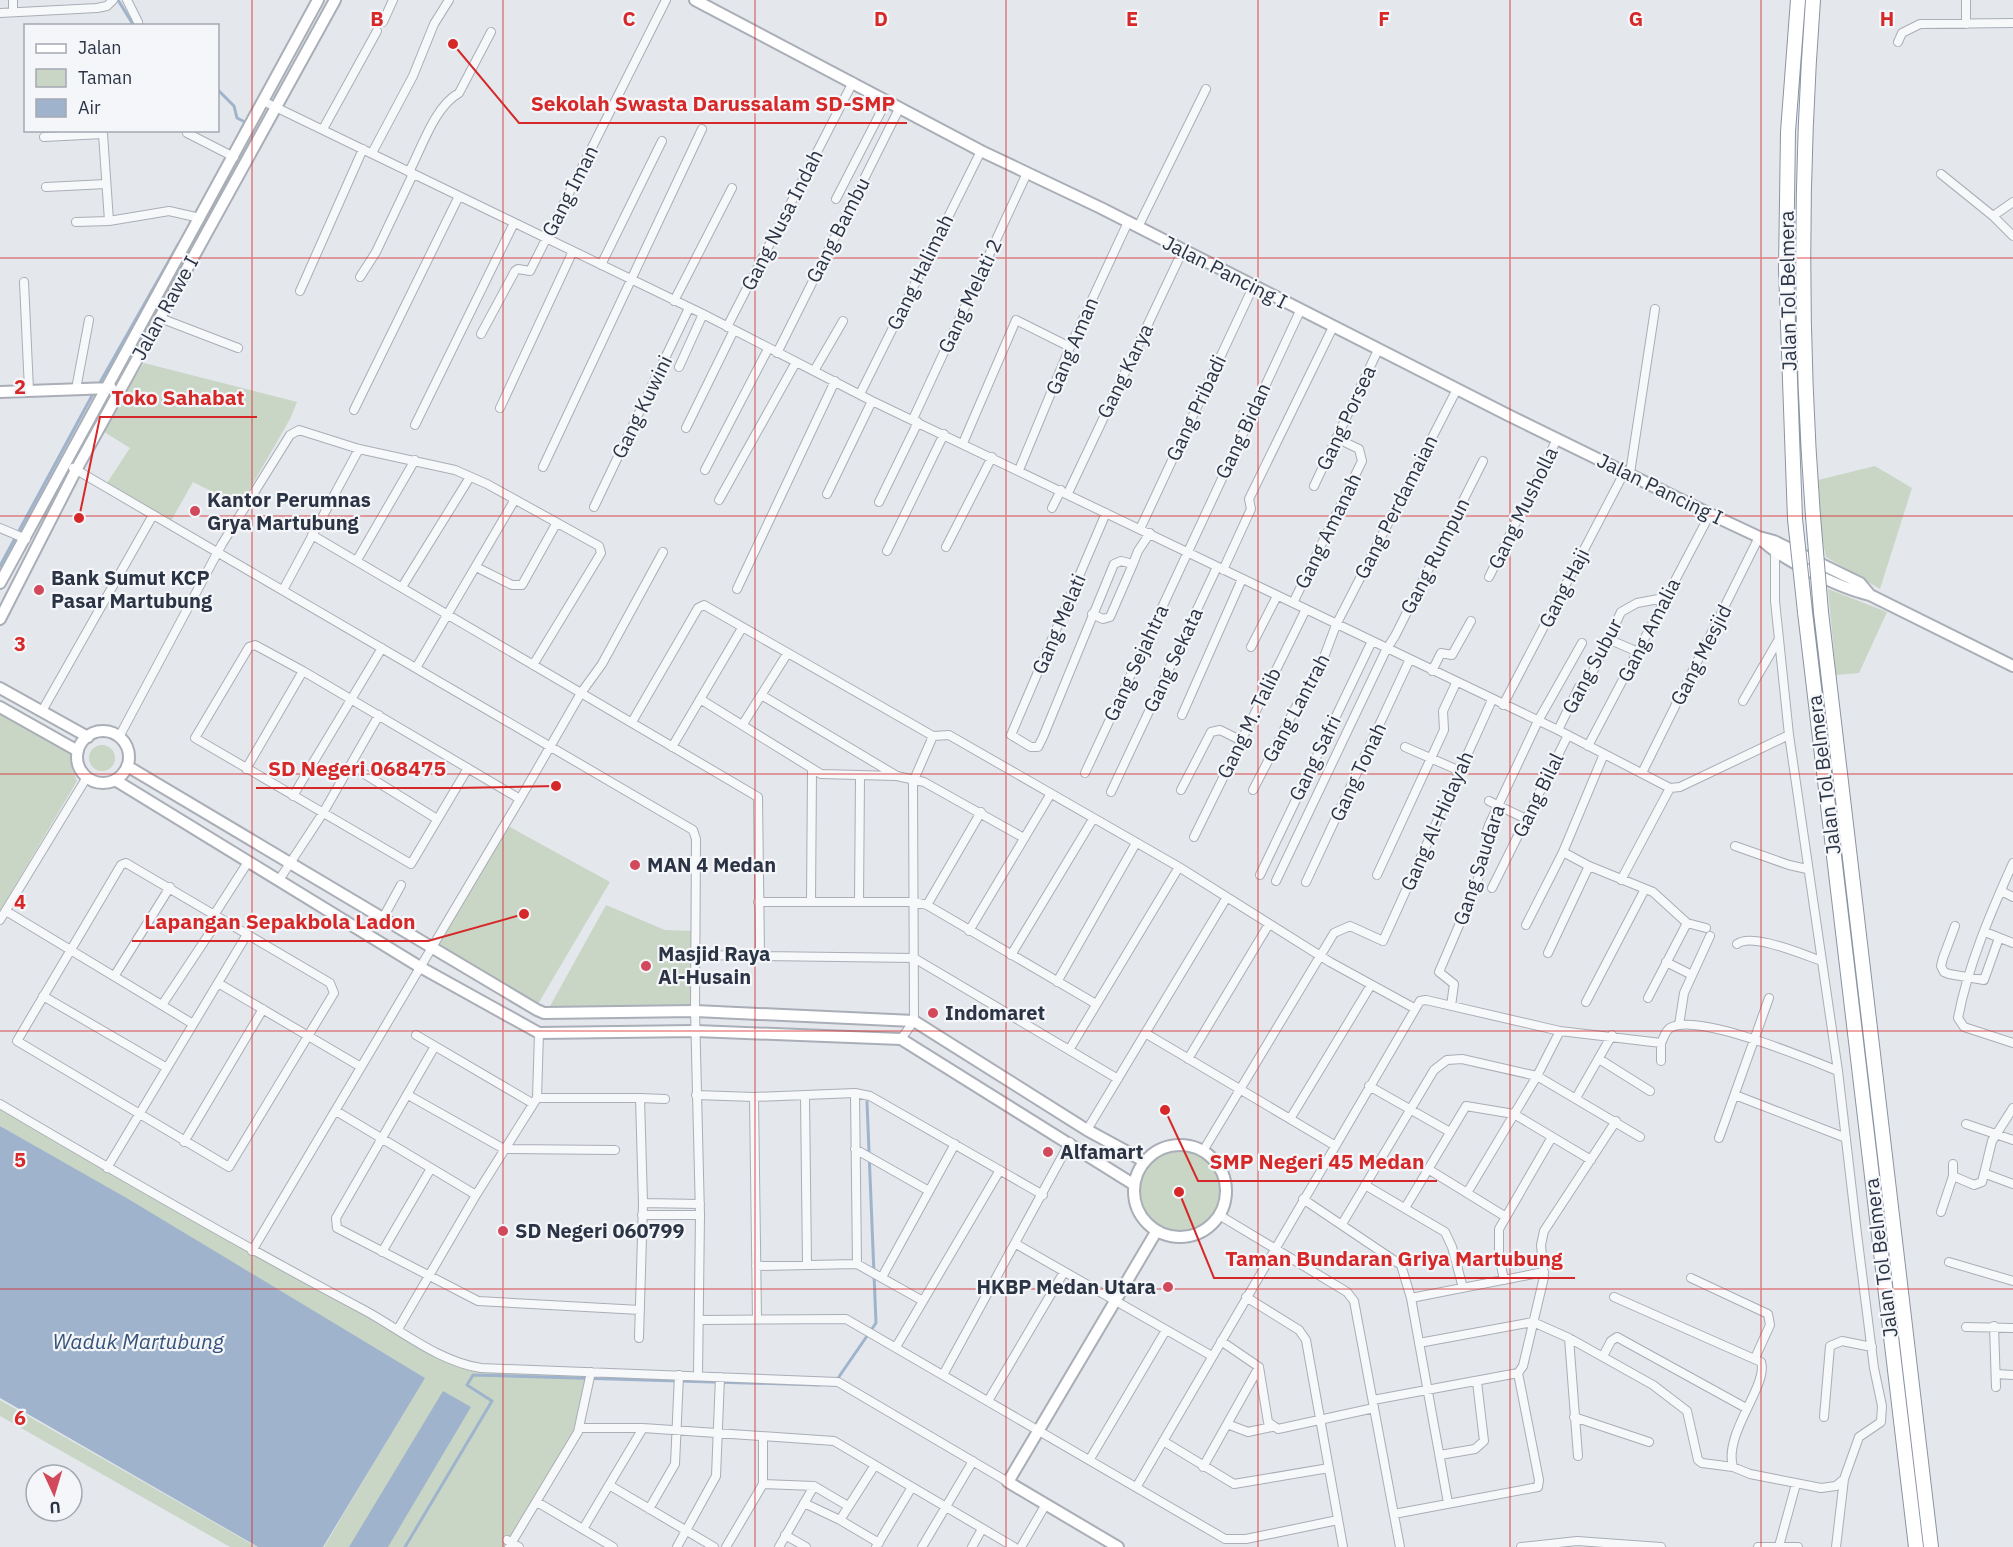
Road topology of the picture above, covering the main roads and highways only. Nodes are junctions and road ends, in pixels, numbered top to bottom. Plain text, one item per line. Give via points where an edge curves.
1 (1798, 0) edge
2 (1813, 0) edge
3 (1916, 1547) edge
4 (1931, 1547) edge

1 - 3 highway, Jalan Tol Belmera, bridge via 1788,132 1786,269 1795,519
2 - 4 highway, Jalan Tol Belmera, bridge via 1803,228 1805,374 1813,516

